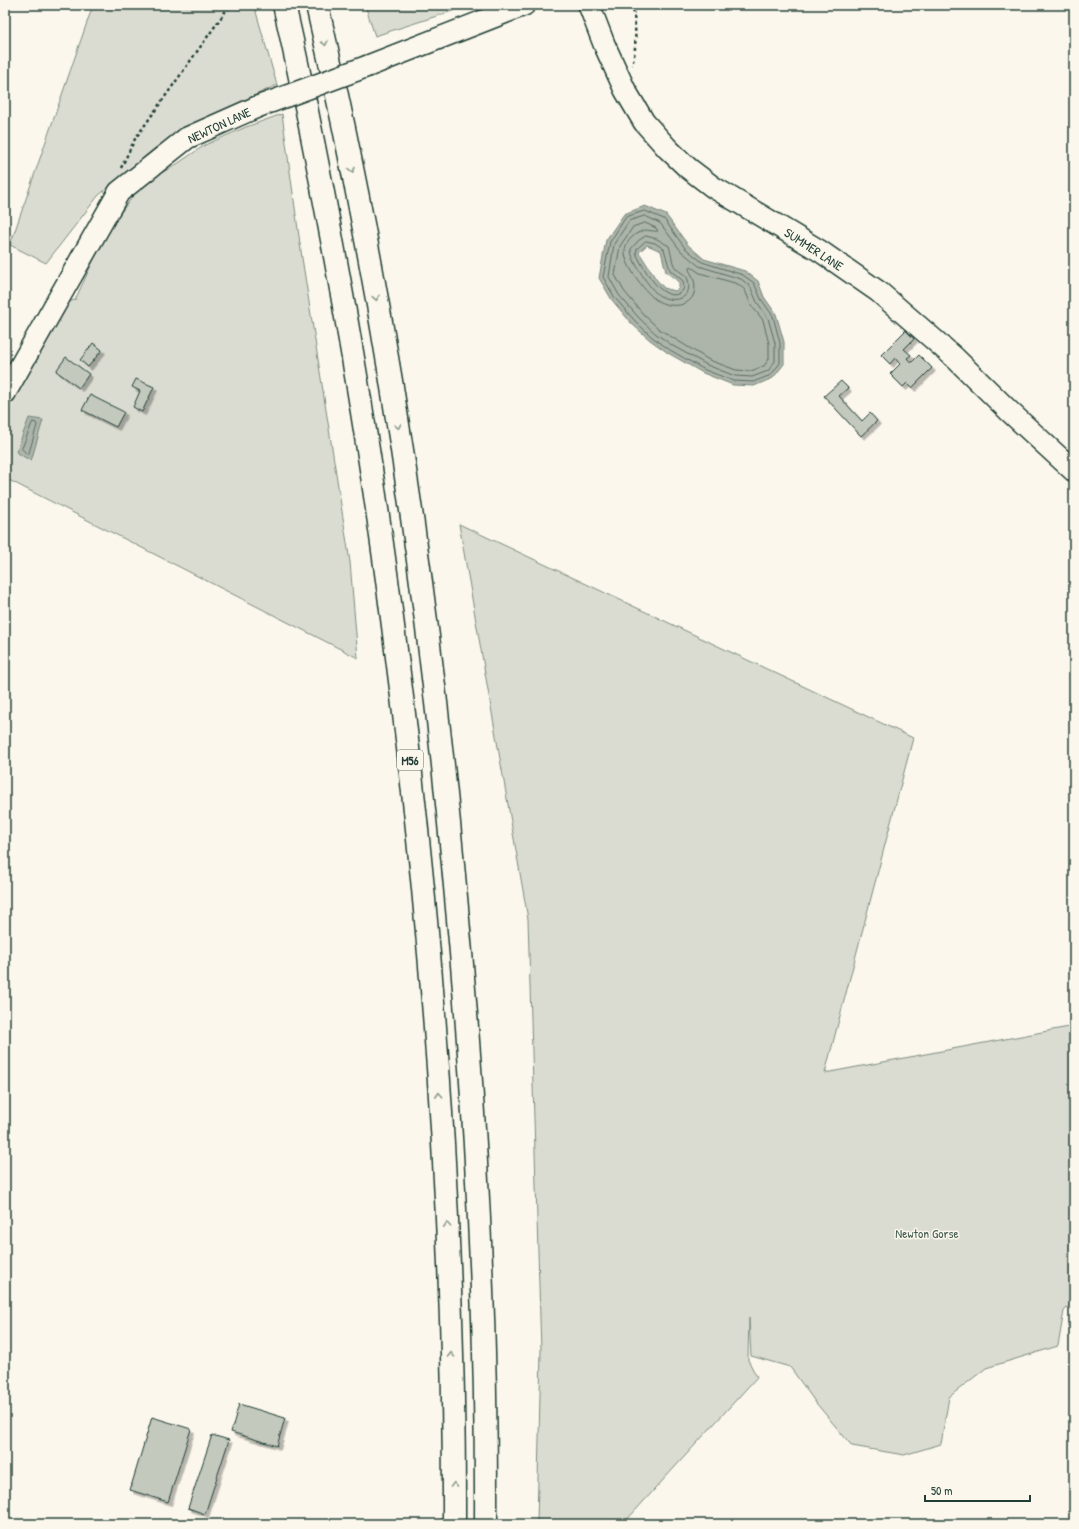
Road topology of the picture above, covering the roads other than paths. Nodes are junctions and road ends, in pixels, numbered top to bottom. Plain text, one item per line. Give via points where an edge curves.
1 (284, 5) edge
2 (317, 5) edge
3 (524, 5) edge
4 (589, 5) edge
5 (5, 393) edge
6 (1074, 471) edge
7 (454, 1524) edge
8 (486, 1524) edge

7 -> 1 highway, M56 via 449,1288 439,1093 427,933 403,701 364,416 318,168
2 -> 8 highway, M56 via 350,158 395,410 417,555 447,802 464,975 478,1191 485,1398
3 - 5 street, NEWTON LANE, bridge via 257,107 188,138 119,192
4 - 6 street, SUMMER LANE via 625,90 644,122 668,149 713,187 820,251 879,292 954,357

